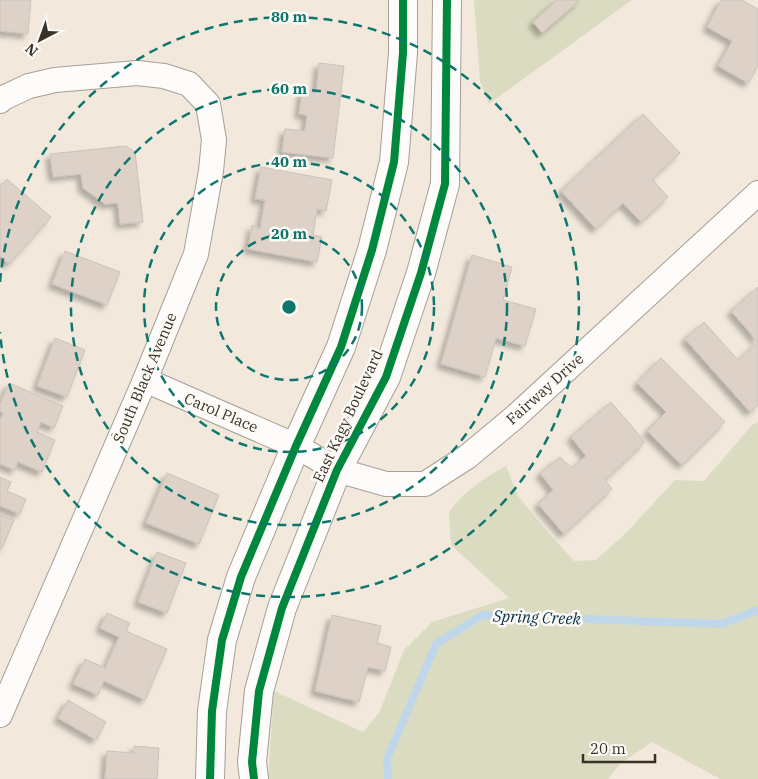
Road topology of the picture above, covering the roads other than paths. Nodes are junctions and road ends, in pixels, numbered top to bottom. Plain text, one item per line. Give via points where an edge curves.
1 (403, 0) edge
2 (447, 0) edge
3 (0, 101) edge
4 (758, 192) edge
5 (145, 380) junction
6 (296, 446) junction
7 (336, 470) junction
8 (0, 715) edge
9 (210, 779) edge
10 (254, 779) edge

1 - 6 main road via 403,53 394,162 372,250 341,347
2 - 7 main road, East Kagy Boulevard via 445,184 421,273 386,377
3 - 5 street, South Black Avenue via 29,86 55,80 137,73 164,76 189,84 208,104 214,140 196,254
4 - 7 street, Fairway Drive via 467,457 424,484 386,484
5 - 6 street, Carol Place
5 - 8 street, South Black Avenue
6 - 7 street, Fairway Drive
6 - 9 main road via 241,577 222,640 212,711
7 - 10 main road, East Kagy Boulevard via 282,608 259,691 252,762

